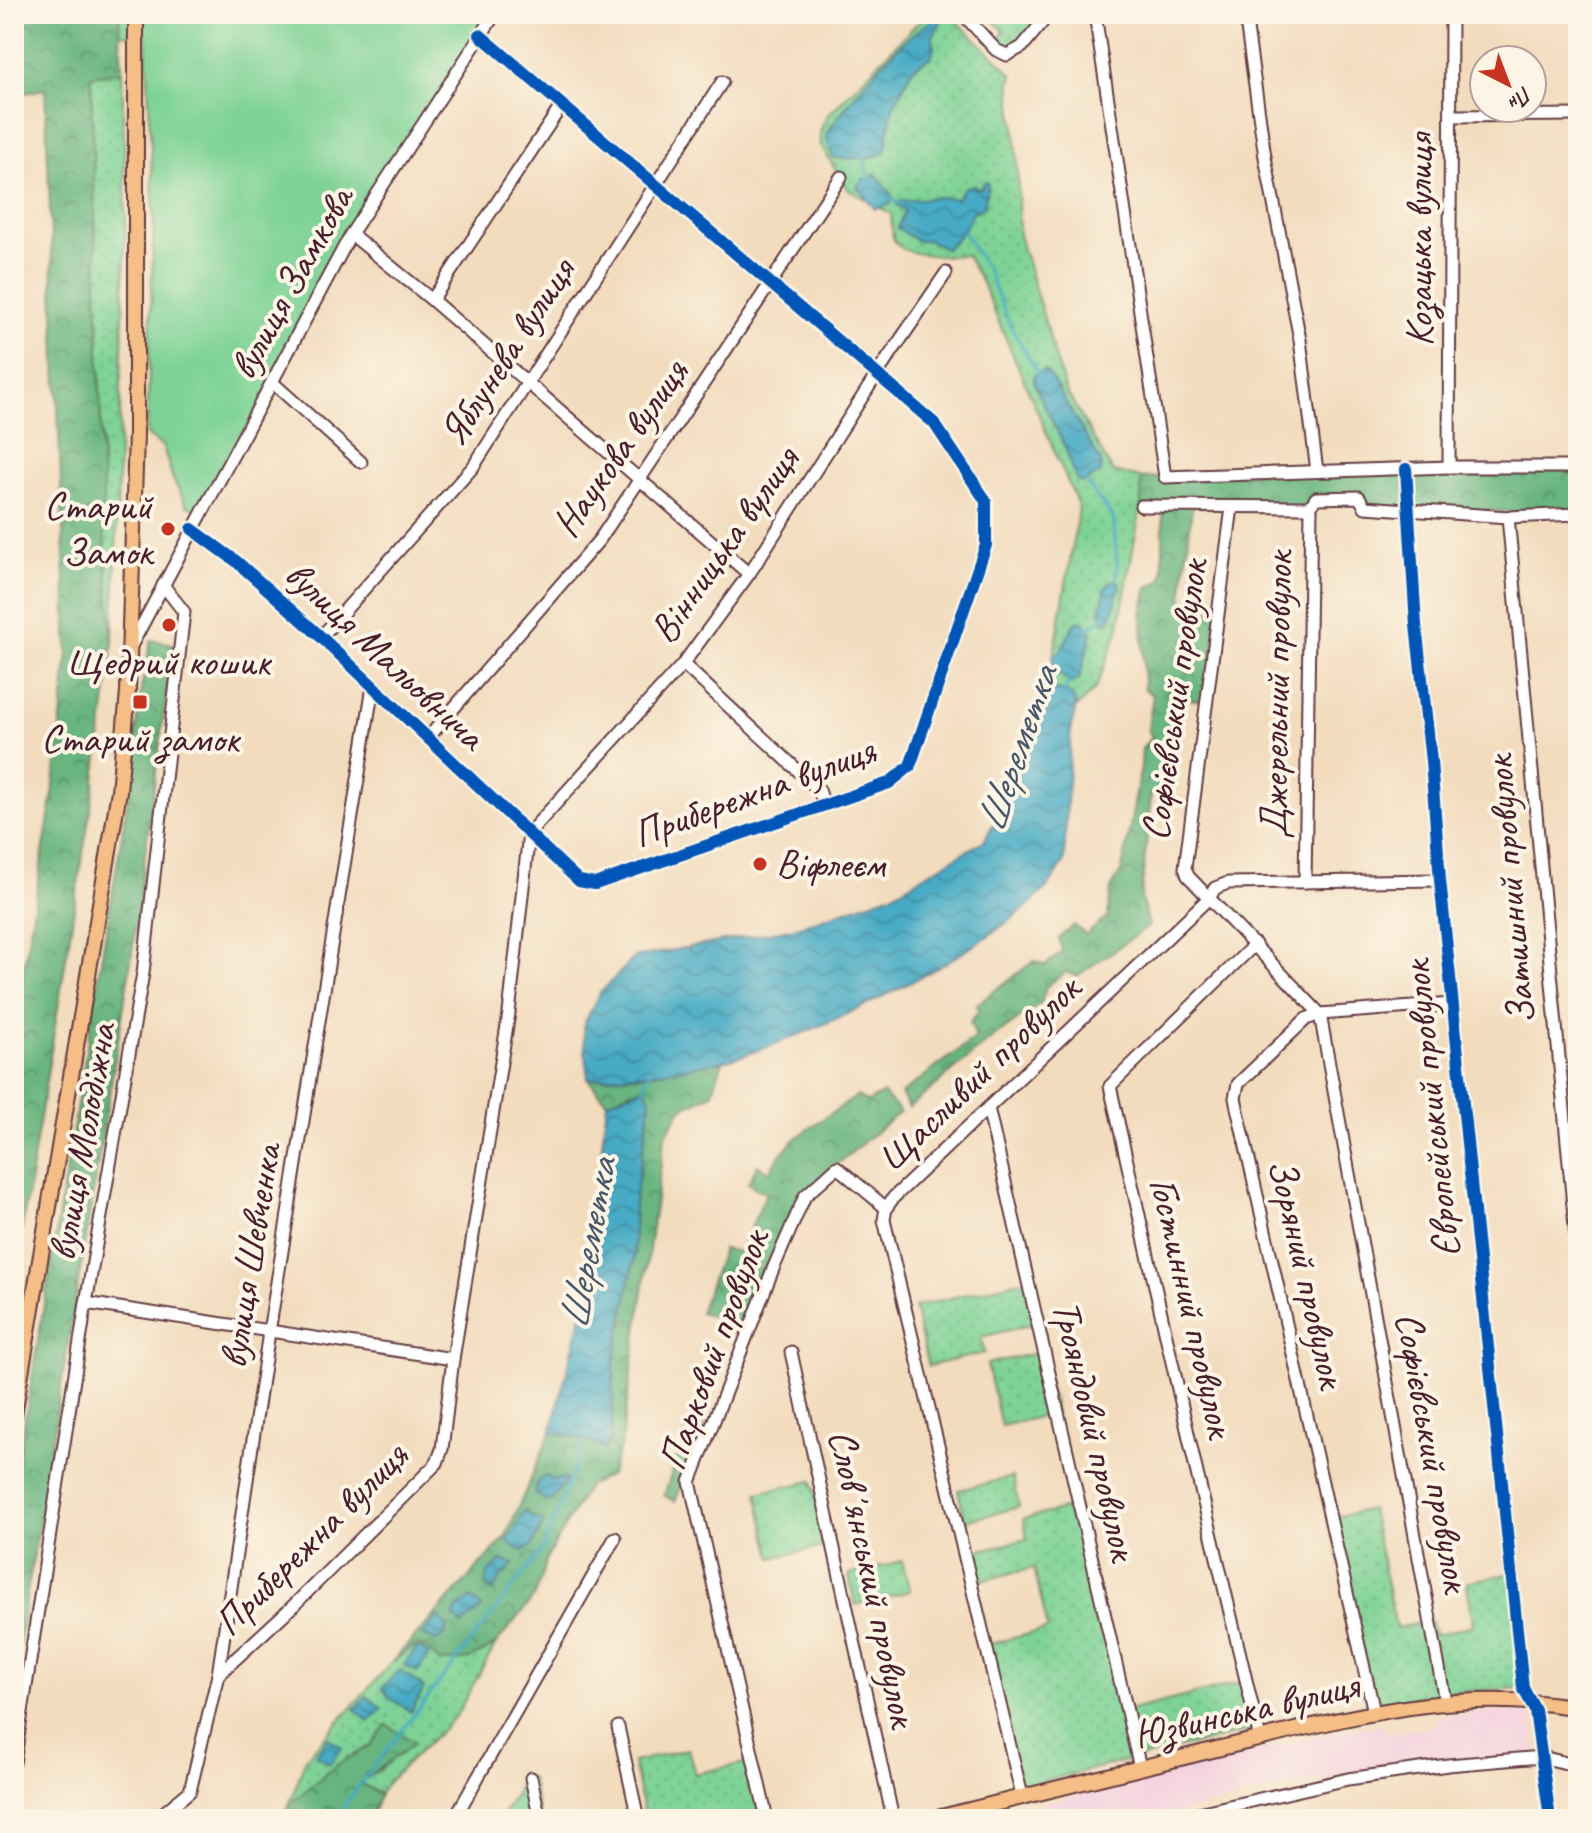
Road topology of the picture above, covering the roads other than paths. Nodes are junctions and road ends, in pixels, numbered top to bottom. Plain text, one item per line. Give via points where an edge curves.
1 (136, 14) edge
2 (495, 14) edge
3 (963, 14) edge
4 (1049, 14) edge
5 (1095, 14) edge
6 (1245, 14) edge
7 (1451, 14) edge
8 (480, 35) junction
9 (722, 82) dead end
10 (562, 105) junction
11 (1578, 115) edge
12 (1452, 116) junction
13 (841, 177) dead end
14 (654, 184) junction
15 (351, 234) junction
16 (946, 273) dead end
17 (771, 283) junction
18 (432, 300) junction
19 (877, 374) junction
20 (526, 381) junction
21 (272, 382) junction
22 (361, 462) dead end
23 (1449, 467) junction
24 (1578, 467) edge
25 (1406, 469) junction
26 (1317, 471) junction
27 (639, 479) junction
28 (1141, 506) dead end
29 (1232, 507) junction
30 (1311, 509) dead end
31 (1408, 510) junction
32 (1578, 514) edge
33 (1508, 517) junction
34 (192, 529) junction
35 (749, 574) junction
36 (161, 588) junction
37 (321, 637) junction
38 (130, 647) junction
39 (683, 664) junction
40 (373, 686) junction
41 (428, 738) junction
42 (824, 805) junction
43 (529, 833) junction
44 (1440, 880) junction
45 (1305, 882) junction
46 (1210, 897) junction
47 (1255, 944) junction
48 (1452, 1004) junction
49 (1320, 1014) junction
50 (988, 1108) junction
51 (886, 1208) junction
52 (1578, 1258) edge
53 (86, 1303) junction
54 (269, 1332) junction
55 (791, 1352) dead end
56 (453, 1359) junction
57 (14, 1415) edge
58 (615, 1538) dead end
59 (218, 1675) junction
60 (1527, 1700) junction
61 (1445, 1701) junction
62 (1578, 1708) edge
63 (1374, 1712) junction
64 (618, 1727) dead end
65 (1260, 1739) junction
66 (1542, 1757) junction
67 (14, 1763) edge
68 (1578, 1766) edge
69 (1140, 1768) junction
70 (531, 1778) dead end
71 (1022, 1796) junction
72 (156, 1819) edge
73 (454, 1819) edge
74 (540, 1819) edge
75 (638, 1819) edge
76 (767, 1819) edge
77 (893, 1819) edge
78 (933, 1819) edge
79 (1172, 1819) edge
80 (1550, 1819) edge

1 - 38 main road
2 - 8 street, вулиця Замкова
3 - 4 street via 1007,55 1022,47
5 - 26 street via 1165,477
6 - 26 street
7 - 12 street, Козацька вулиця
8 - 10 street, Прибережна вулиця
8 - 15 street, вулиця Замкова
9 - 14 street, Яблунева вулиця
10 - 14 street, Прибережна вулиця
10 - 18 street
11 - 12 street
12 - 23 street, Козацька вулиця
13 - 17 street, Наукова вулиця
14 - 17 street, Прибережна вулиця
14 - 20 street, Яблунева вулиця
15 - 18 street
15 - 21 street, вулиця Замкова
16 - 19 street, Вінницька вулиця
17 - 19 street, Прибережна вулиця
17 - 27 street, Наукова вулиця
18 - 20 street
19 - 35 street, Вінницька вулиця
19 - 42 street, Прибережна вулиця via 934,423 986,501 986,545 910,766 889,783
20 - 27 street
20 - 37 street, Яблунева вулиця via 473,467
21 - 22 street
21 - 34 street, вулиця Замкова
23 - 24 street
23 - 25 street
25 - 26 street
25 - 31 street, Європейський провулок
27 - 35 street
27 - 41 street, Наукова вулиця via 600,539
28 - 29 street
29 - 31 street via 1310,507 1316,498 1359,497 1365,507
29 - 46 street, Софієвський провулок via 1184,861 1188,876
30 - 45 street, Джерельний провулок
31 - 33 street
31 - 44 street, Європейський провулок
32 - 33 street
33 - 52 street, Затишний провулок
34 - 36 street, вулиця Замкова
34 - 37 street, вулиця Мальовнича
35 - 39 street, Вінницька вулиця
36 - 38 street, вулиця Замкова
36 - 53 street, вулиця Молодіжна via 184,612 181,646 143,973
37 - 40 street, вулиця Мальовнича
38 - 57 main road via 119,791
39 - 42 street via 819,790
39 - 43 street, Вінницька вулиця
40 - 41 street, вулиця Мальовнича
40 - 54 street, вулиця Шевченка
41 - 43 street, вулиця Мальовнича
42 - 43 street, Прибережна вулиця via 595,884 579,881
43 - 56 street, Прибережна вулиця via 509,1013
44 - 45 street, Щасливий провулок
44 - 48 street, Європейський провулок
45 - 46 street, Щасливий провулок via 1228,883 1215,888
46 - 47 street, Софієвський провулок
46 - 50 street, Щасливий провулок
47 - 49 street, Софієвський провулок
47 - 65 street, Гостинний провулок via 1110,1086
48 - 49 street
48 - 60 street, Європейський провулок
49 - 61 street, Софієвський провулок
49 - 63 street, Зоряний провулок via 1306,1019 1238,1084 1235,1098
50 - 51 street, Щасливий провулок
50 - 69 street, Трояндовий провулок
51 - 71 street, Щасливий провулок via 884,1220
51 - 76 street, Парковий провулок via 837,1167 805,1196 690,1482
53 - 54 street
53 - 67 street, вулиця Молодіжна
54 - 56 street
54 - 59 street, вулиця Шевченка
55 - 77 street, Словʼянський провулок
56 - 59 street, Прибережна вулиця via 437,1463
58 - 73 street
59 - 72 street, вулиця Шевченка via 190,1791
60 - 61 main road, Юзвинська вулиця
60 - 62 main road, Юзвинська вулиця
60 - 66 street, Європейський провулок via 1535,1710
61 - 63 main road, Юзвинська вулиця
63 - 65 main road, Юзвинська вулиця
64 - 75 street
65 - 69 main road, Юзвинська вулиця
66 - 68 street
66 - 79 street via 1348,1779
66 - 80 street, Європейський провулок
69 - 71 main road, Юзвинська вулиця
70 - 74 street
71 - 78 main road, Юзвинська вулиця

